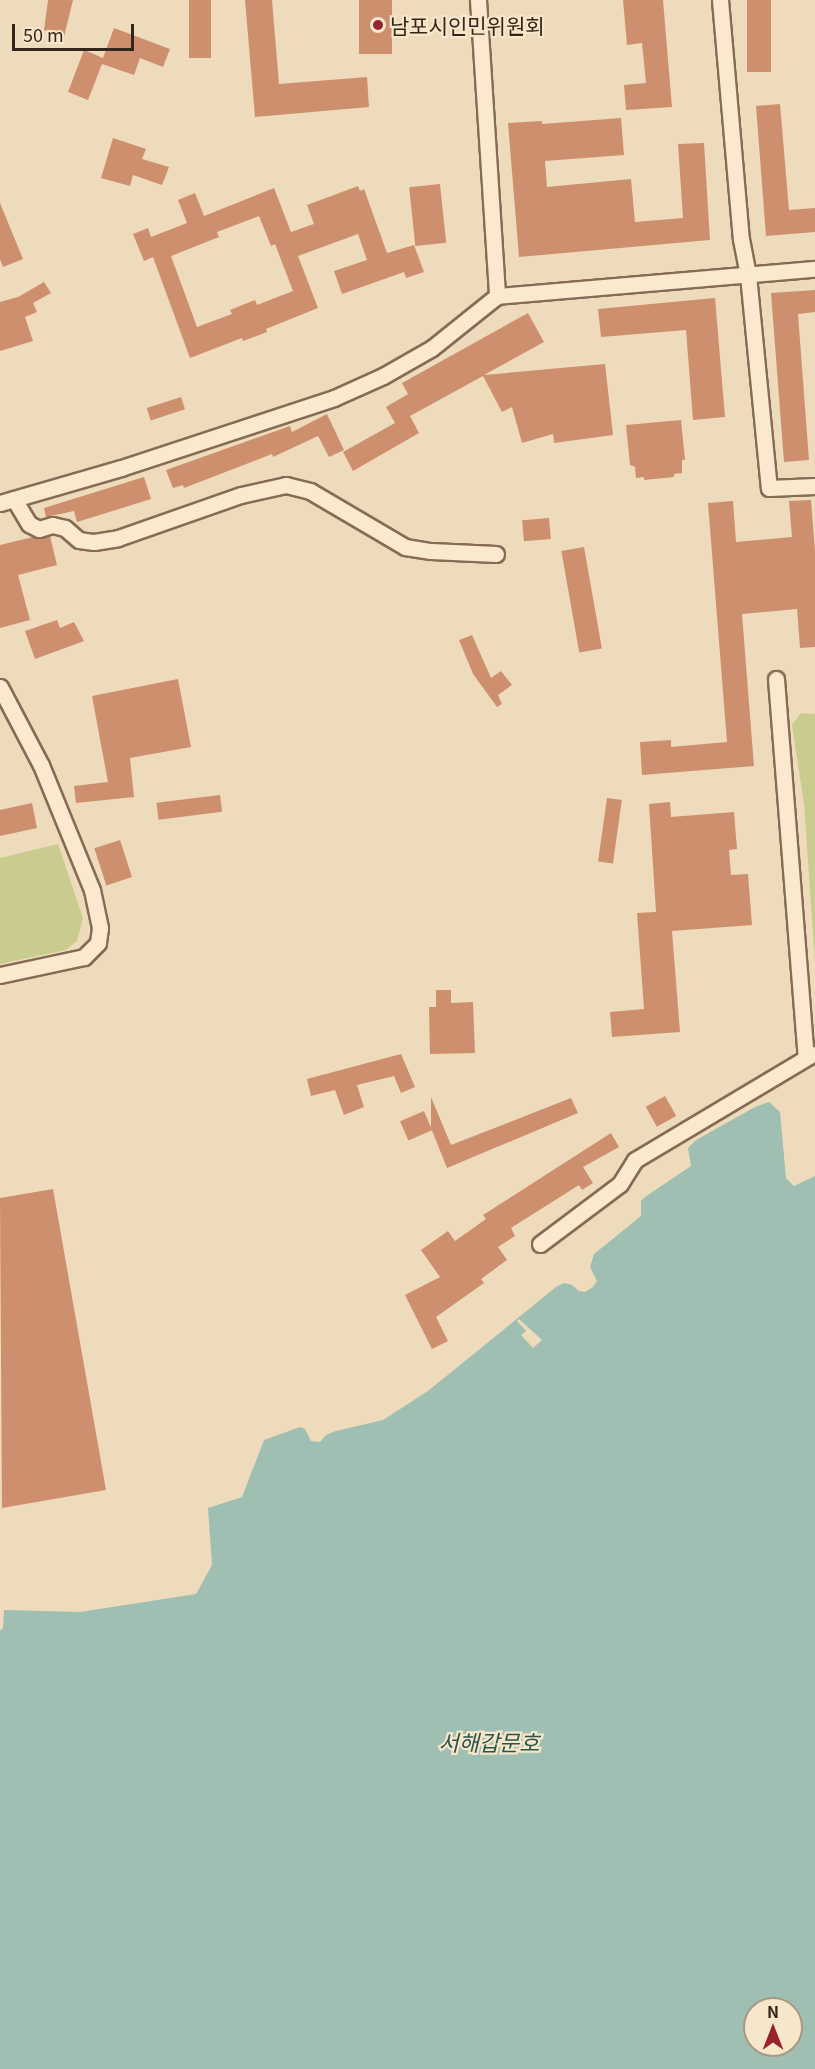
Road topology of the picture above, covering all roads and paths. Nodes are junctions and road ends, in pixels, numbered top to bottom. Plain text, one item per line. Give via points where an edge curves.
1 (478, 0) edge
2 (720, 0) edge
3 (815, 269) edge
4 (748, 275) junction
5 (497, 296) junction
6 (815, 486) edge
7 (7, 501) edge
8 (496, 554) dead end
9 (776, 679) dead end
10 (0, 687) edge
11 (0, 975) edge
12 (810, 1055) edge
13 (540, 1244) dead end

1 - 5 street
2 - 4 street via 741,239
3 - 4 street
4 - 5 street
4 - 6 street via 769,488
5 - 7 street via 432,348 334,398
7 - 8 street via 39,529 52,525 65,528 78,540 94,542 118,538 241,495 286,485 310,491 405,547
9 - 12 street
10 - 11 street via 45,776 92,890 100,928 99,943 84,957
12 - 13 street via 635,1160 620,1184

